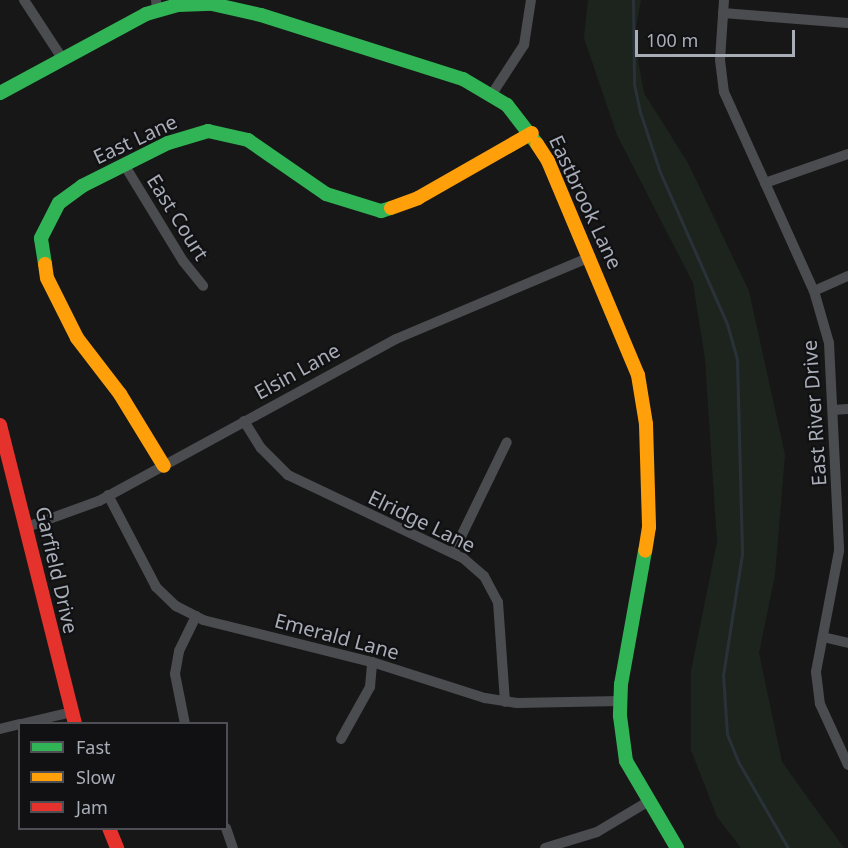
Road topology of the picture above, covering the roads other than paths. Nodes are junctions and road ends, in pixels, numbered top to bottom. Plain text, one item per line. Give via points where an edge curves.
1 (24, 0) edge
2 (531, 0) edge
3 (724, 0) edge
4 (157, 5) edge
5 (723, 13) junction
6 (848, 23) edge
7 (62, 58) junction
8 (0, 93) edge
9 (492, 94) junction
10 (532, 133) junction
11 (848, 154) edge
12 (125, 166) junction
13 (765, 183) junction
14 (590, 257) junction
15 (848, 276) edge
16 (203, 286) dead end
17 (814, 291) junction
18 (848, 409) edge
19 (833, 410) junction
20 (244, 421) junction
21 (0, 425) edge
22 (507, 441) dead end
23 (164, 466) junction
24 (108, 495) junction
25 (27, 527) junction
26 (844, 528) edge
27 (453, 553) junction
28 (196, 616) junction
29 (824, 637) junction
30 (848, 643) edge
31 (372, 662) junction
32 (620, 701) junction
33 (505, 702) junction
34 (74, 718) edge
35 (38, 722) edge
36 (185, 722) edge
37 (18, 724) edge
38 (0, 729) edge
39 (341, 739) dead end
40 (848, 765) edge
41 (648, 801) junction
42 (110, 830) edge
43 (227, 830) edge
44 (117, 848) edge
45 (233, 848) edge
46 (545, 848) edge
47 (677, 848) edge

1 - 7 street
2 - 9 street via 524,45
3 - 5 street, East River Drive
4 - 7 street, Eastbrook Lane
4 - 9 street, Eastbrook Lane via 212,4 261,15 430,68
5 - 6 street
5 - 13 street, East River Drive via 720,60 724,92
7 - 8 street, Eastbrook Lane
9 - 10 street, Eastbrook Lane
10 - 12 street, East Lane via 418,198 381,211 326,194 260,147 222,133 186,135
10 - 14 street, Eastbrook Lane
11 - 13 street
12 - 16 street, East Court via 183,261
12 - 23 street, East Lane via 82,186 59,203 45,226 41,251 47,278 68,322 120,394
13 - 17 street, East River Drive
14 - 20 street, Elsin Lane via 396,339
14 - 32 street, Eastbrook Lane via 633,358 646,424 648,544
15 - 17 street
17 - 19 street, East River Drive via 829,344
18 - 19 street
19 - 26 street, East River Drive
20 - 23 street, Elsin Lane
20 - 27 street, Elridge Lane via 277,467 288,475
21 - 25 street, Garfield Drive
22 - 27 street
23 - 24 street, Elsin Lane
24 - 25 street, Elsin Lane
24 - 28 street, Emerald Lane via 156,587 176,606
25 - 34 street, Garfield Drive
26 - 29 street, East River Drive
27 - 33 street, Elridge Lane via 484,576 498,602
28 - 31 street, Emerald Lane
28 - 36 street via 179,651 175,674
29 - 30 street
29 - 40 street, East River Drive via 816,672 820,704
31 - 33 street, Emerald Lane
31 - 39 street via 370,687
32 - 33 street, Emerald Lane
32 - 41 street, Eastbrook Lane via 626,761
34 - 35 street
37 - 38 street
41 - 46 street via 597,832
41 - 47 street, Eastbrook Lane
42 - 44 street
43 - 45 street

